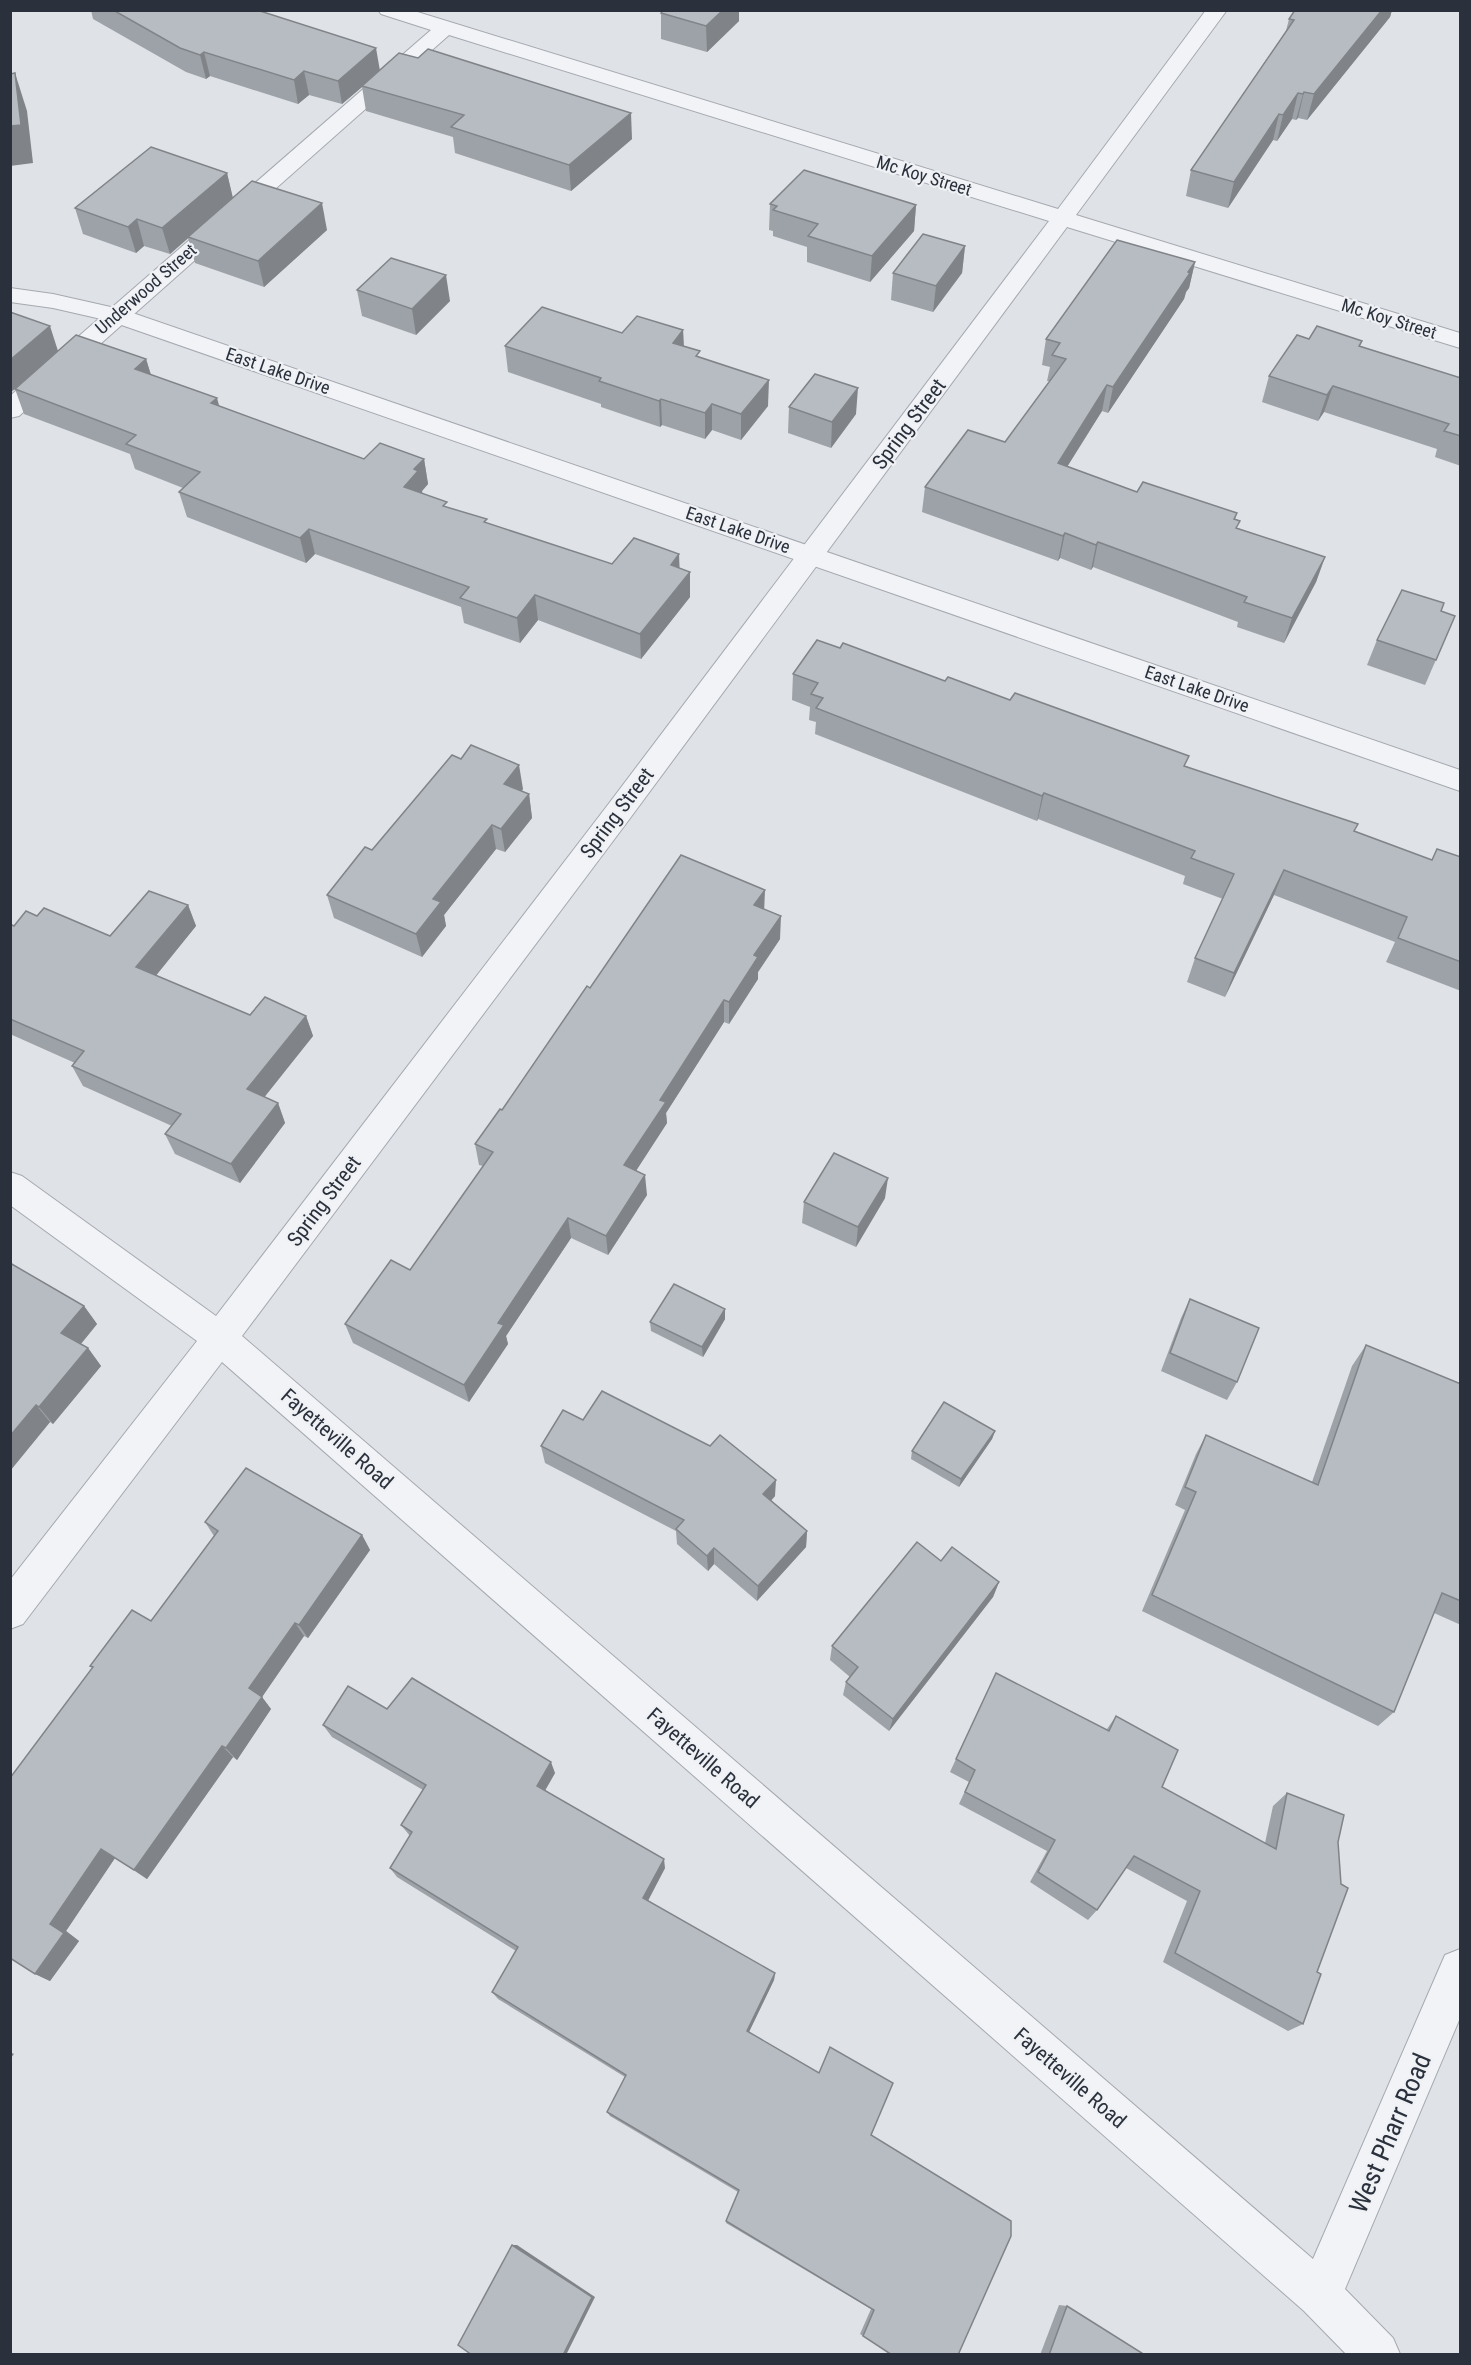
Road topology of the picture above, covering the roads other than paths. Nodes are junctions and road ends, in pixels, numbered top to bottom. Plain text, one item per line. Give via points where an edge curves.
1 (388, 10) edge
2 (1217, 10) edge
3 (445, 28) junction
4 (1063, 219) junction
5 (10, 295) edge
6 (116, 315) junction
7 (1461, 340) edge
8 (10, 410) edge
9 (811, 555) junction
10 (1461, 781) edge
11 (10, 1186) edge
12 (220, 1339) junction
13 (10, 1611) edge
14 (1461, 1970) edge
15 (1320, 2295) junction
16 (1377, 2355) edge

1 - 3 street, Mc Koy Street
2 - 4 street, Spring Street
3 - 4 street, Mc Koy Street
3 - 6 street, Underwood Street
4 - 7 street, Mc Koy Street
4 - 9 street, Spring Street
5 - 6 street, East Lake Drive
6 - 8 street, Underwood Street
6 - 9 street, East Lake Drive
9 - 10 street, East Lake Drive
9 - 12 street, Spring Street
11 - 12 street, Fayetteville Road
12 - 13 street, Spring Street
12 - 15 street, Fayetteville Road
14 - 15 street, West Pharr Road
15 - 16 street, Fayetteville Road

